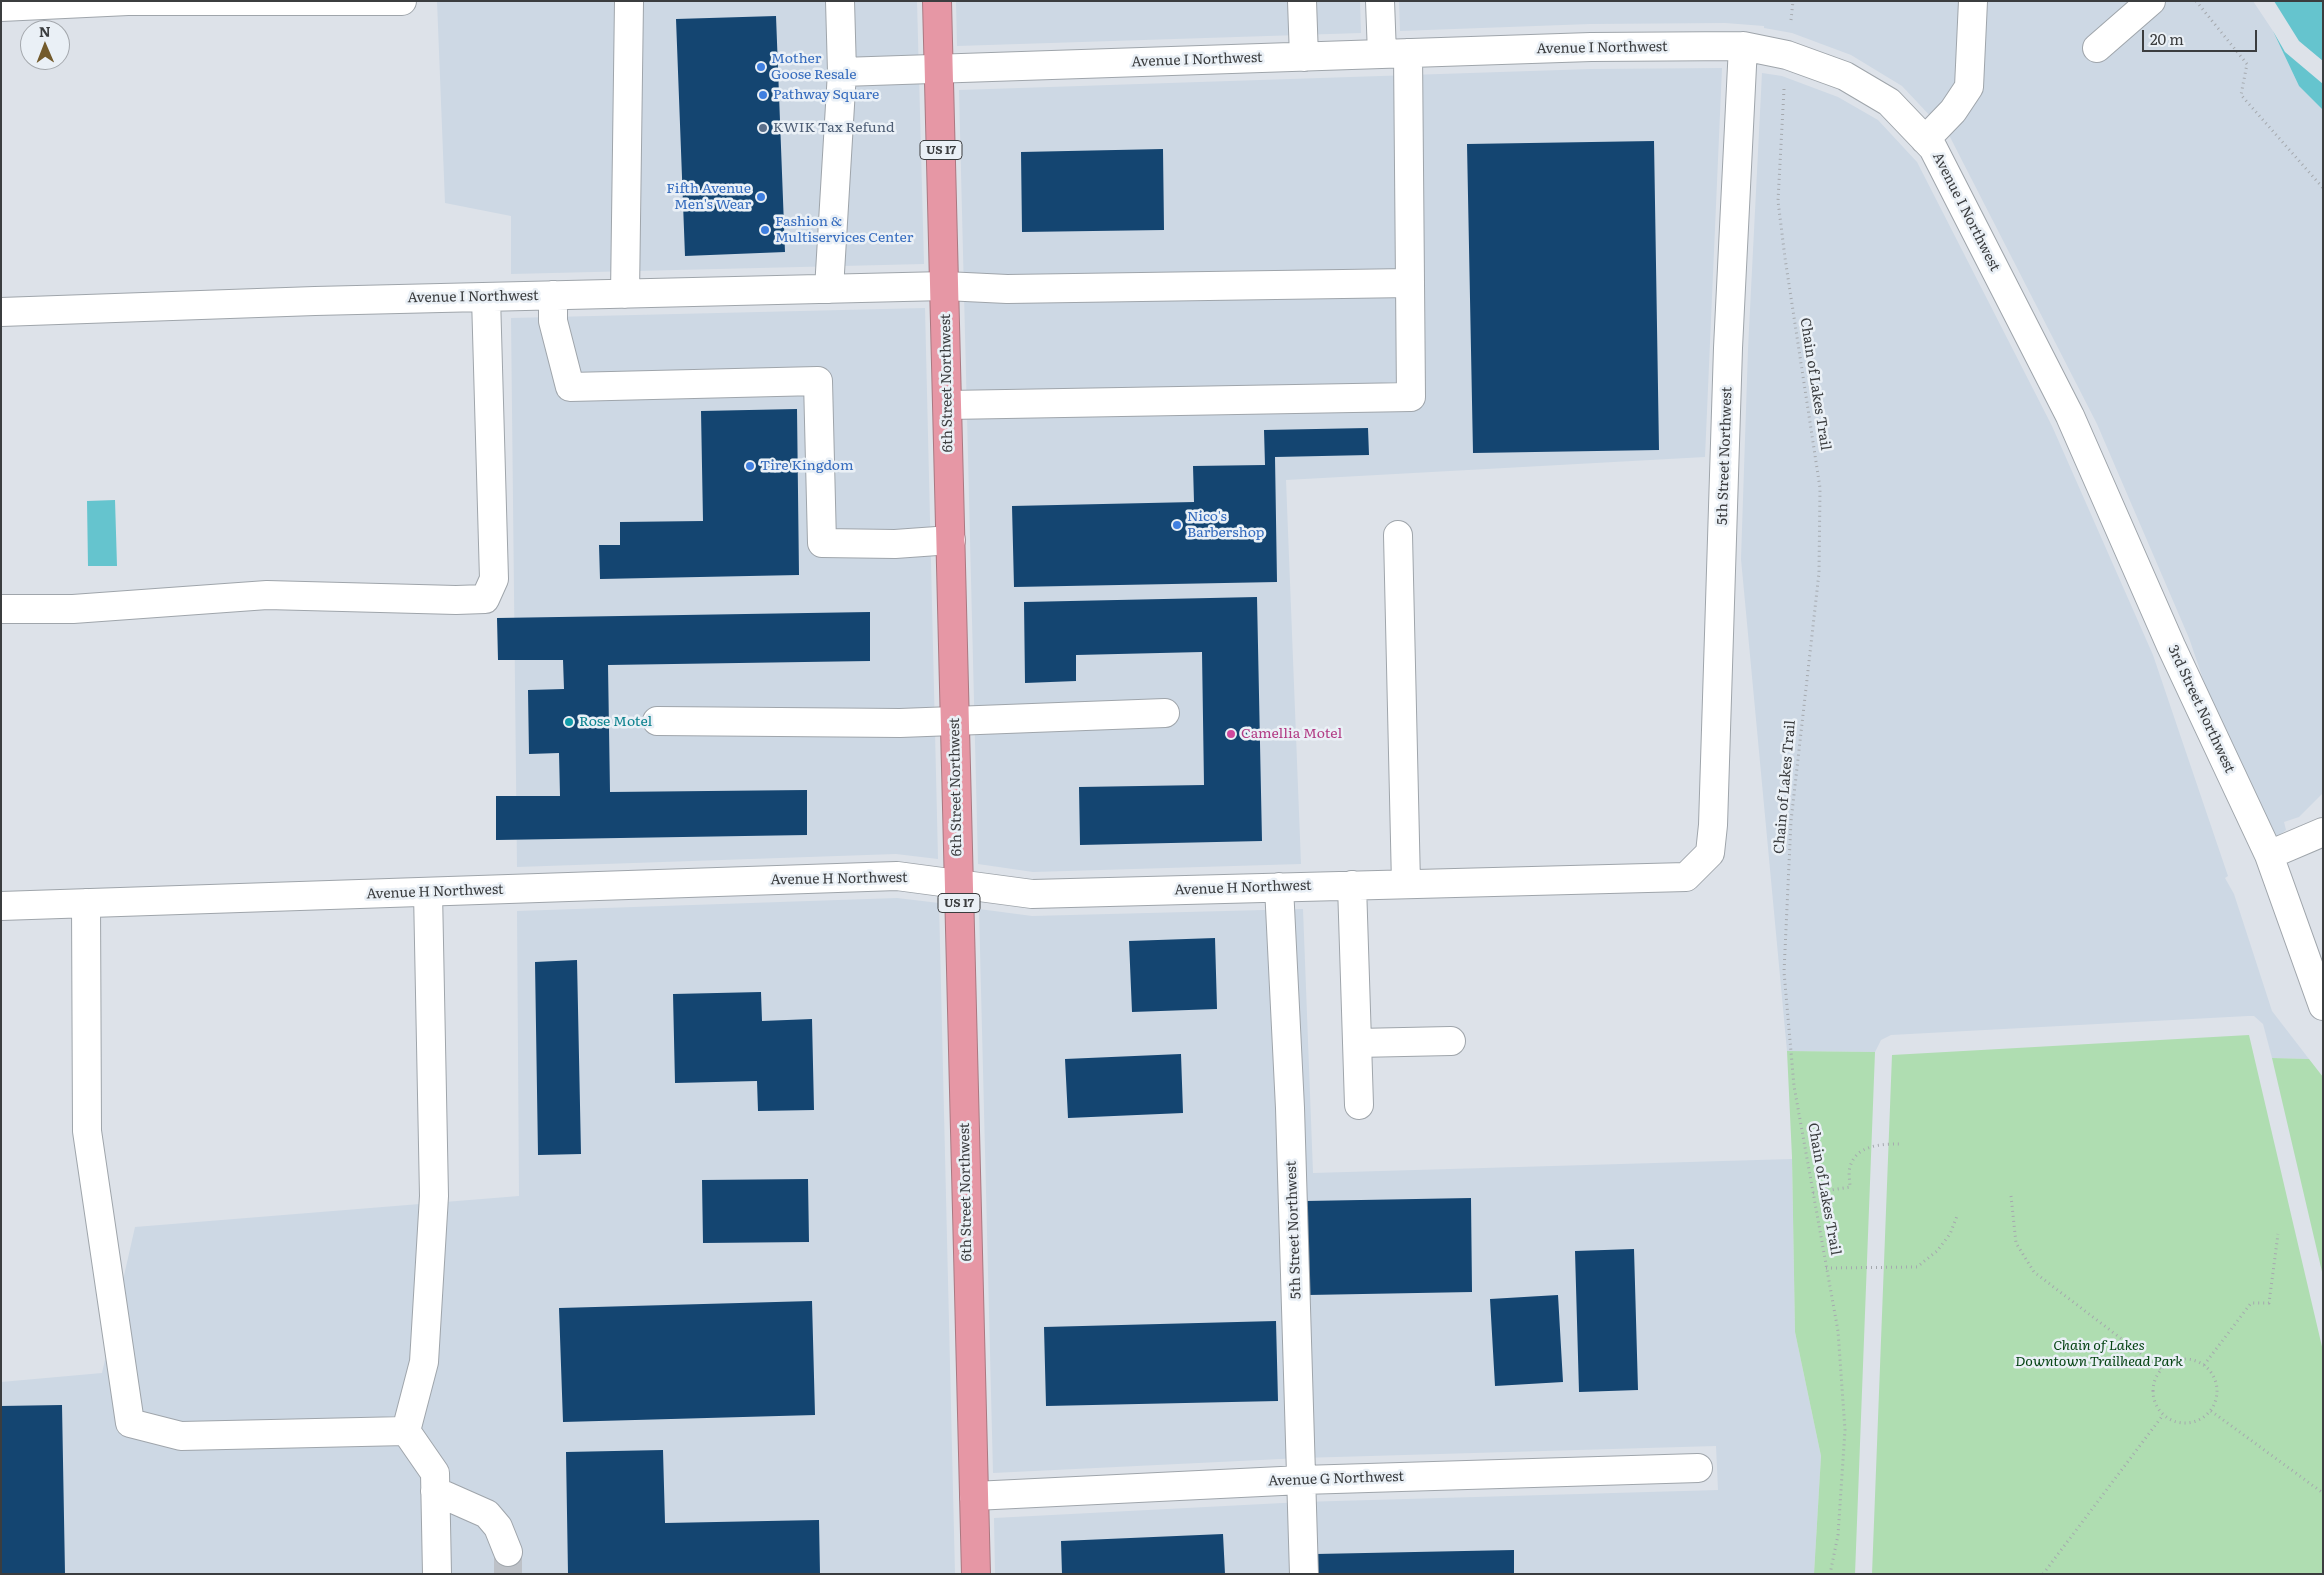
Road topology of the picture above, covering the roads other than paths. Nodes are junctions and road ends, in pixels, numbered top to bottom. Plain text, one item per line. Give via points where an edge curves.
1 (402, 1) edge
2 (629, 1) edge
3 (840, 1) edge
4 (937, 1) edge
5 (1302, 1) edge
6 (1380, 1) edge
7 (1973, 1) edge
8 (2151, 1) edge
9 (1, 7) edge
10 (1743, 46) junction
11 (2097, 48) dead end
12 (1395, 53) junction
13 (1304, 57) junction
14 (939, 69) junction
15 (842, 72) junction
16 (1925, 140) junction
17 (1410, 283) junction
18 (945, 286) junction
19 (829, 289) junction
20 (624, 294) junction
21 (553, 295) junction
22 (486, 297) junction
23 (1, 312) edge
24 (948, 405) junction
25 (2070, 416) joint
26 (1398, 535) dead end
27 (951, 540) junction
28 (1, 609) edge
29 (1165, 713) dead end
30 (955, 720) junction
31 (657, 721) dead end
32 (2323, 832) edge
33 (2269, 855) junction
34 (1701, 862) joint
35 (958, 884) junction
36 (1406, 884) junction
37 (1352, 885) junction
38 (1279, 887) junction
39 (428, 892) junction
40 (86, 903) junction
41 (1, 906) edge
42 (2323, 1006) edge
43 (1451, 1041) dead end
44 (1357, 1043) junction
45 (1359, 1105) dead end
46 (406, 1431) junction
47 (1698, 1468) dead end
48 (1302, 1480) junction
49 (435, 1491) junction
50 (974, 1496) junction
51 (508, 1552) tunnel mouth
52 (437, 1574) edge
53 (976, 1574) edge
54 (1304, 1574) edge

1 - 9 street via 128,1
2 - 20 street
3 - 15 street
4 - 14 highway, 6th Street Northwest / US 17
5 - 13 street
6 - 12 street
7 - 16 street via 1968,87 1953,111
8 - 11 street
10 - 12 street, Avenue I Northwest via 1590,46
10 - 16 street, Avenue I Northwest via 1787,55 1845,76 1889,102
10 - 34 street, 5th Street Northwest via 1728,348 1713,825 1710,853
12 - 13 street, Avenue I Northwest
12 - 17 street
13 - 14 street, Avenue I Northwest
14 - 15 street, Avenue I Northwest
14 - 18 highway, 6th Street Northwest / US 17
15 - 19 street
16 - 25 street, Avenue I Northwest via 1933,148
17 - 18 street, Avenue I Northwest via 1007,289
17 - 24 street via 1411,397
18 - 19 street, Avenue I Northwest
18 - 24 highway, 6th Street Northwest / US 17
19 - 20 street, Avenue I Northwest
20 - 21 street, Avenue I Northwest
21 - 22 street, Avenue I Northwest
21 - 27 street via 553,321 570,387 818,381 822,543 895,544
22 - 23 street, Avenue I Northwest
22 - 28 street via 494,579 485,599 267,595 73,609
24 - 27 highway, 6th Street Northwest / US 17
25 - 33 street, 3rd Street Northwest via 2171,646
26 - 36 street
27 - 30 highway, 6th Street Northwest / US 17
29 - 30 street
30 - 31 street via 900,723
30 - 35 highway, 6th Street Northwest / US 17
32 - 33 street
33 - 42 street, 3rd Street Northwest
34 - 36 street, Avenue H Northwest via 1686,877
35 - 38 street, Avenue H Northwest via 1032,894
35 - 39 street, Avenue H Northwest via 897,876
35 - 50 highway, 6th Street Northwest / US 17
36 - 37 street, Avenue H Northwest
37 - 38 street, Avenue H Northwest
37 - 44 street
38 - 48 street, 5th Street Northwest
39 - 40 street, Avenue H Northwest
39 - 46 street via 434,1196 424,1362
40 - 41 street, Avenue H Northwest
40 - 46 street via 87,1131 130,1423 181,1436
43 - 44 street
44 - 45 street
46 - 49 street via 435,1473
47 - 48 street, Avenue G Northwest
48 - 50 street, Avenue G Northwest
48 - 54 street, 5th Street Northwest
49 - 51 street via 487,1514 498,1527
49 - 52 street
50 - 53 highway, 6th Street Northwest / US 17

